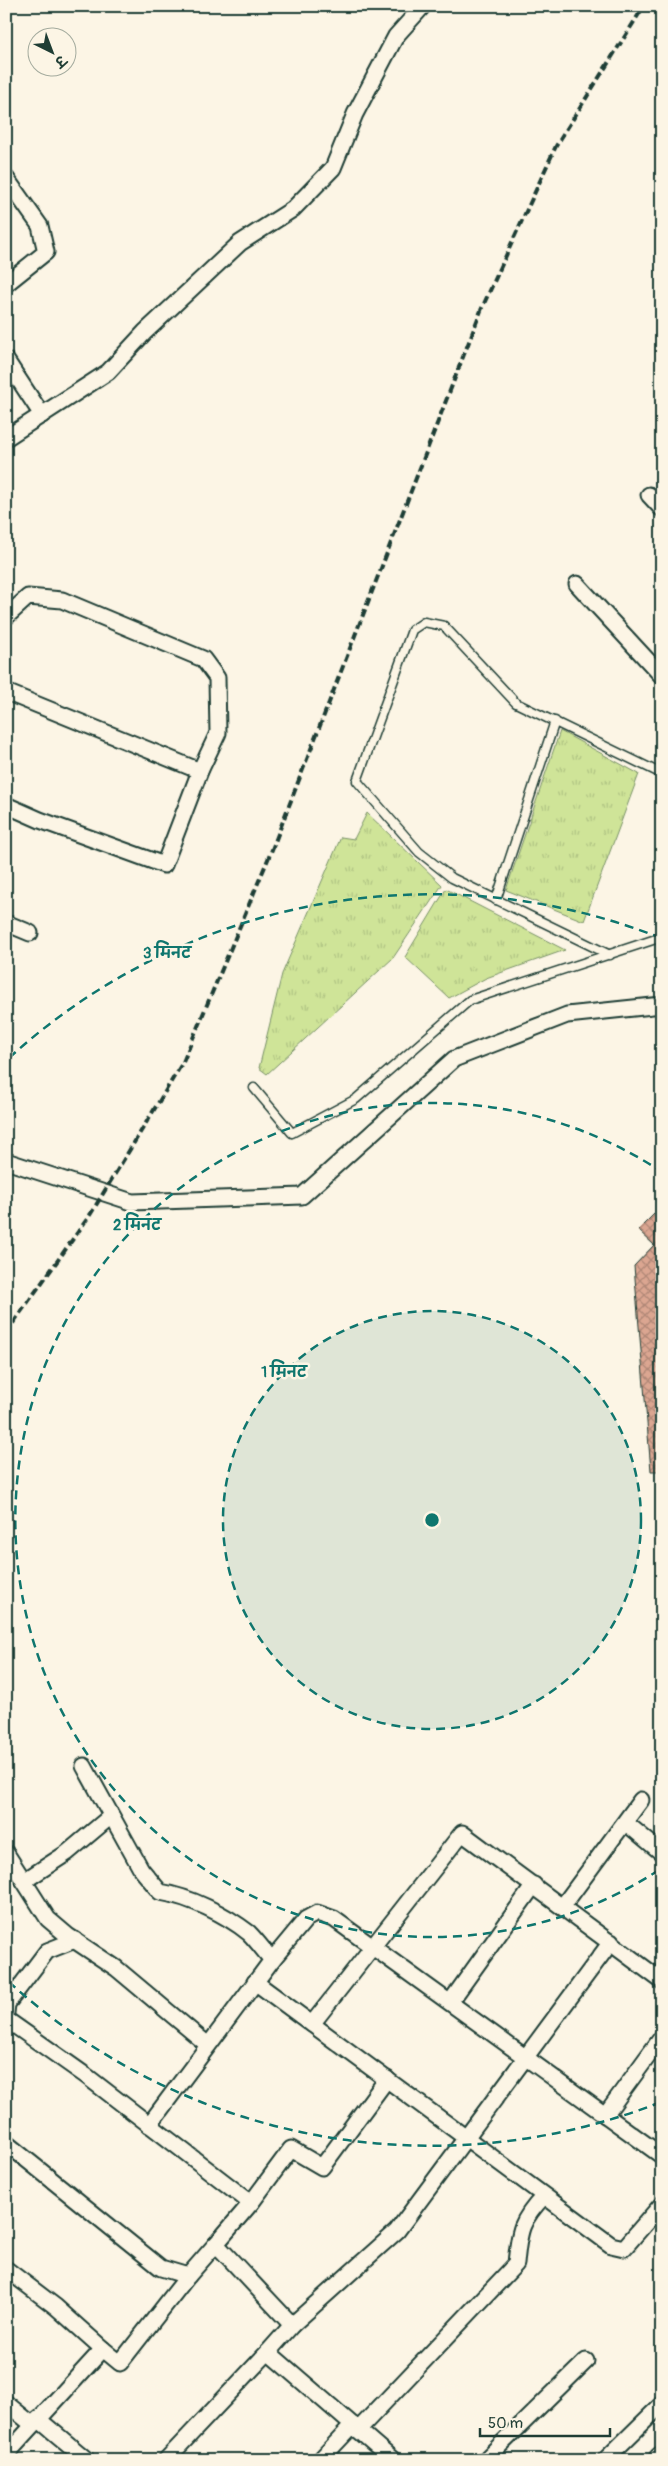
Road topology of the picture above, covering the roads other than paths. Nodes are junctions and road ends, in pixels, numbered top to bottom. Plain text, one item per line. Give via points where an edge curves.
1 (423, 6) edge
2 (6, 178) edge
3 (6, 284) edge
4 (6, 360) edge
5 (42, 415) junction
6 (6, 438) edge
7 (649, 494) dead end
8 (662, 509) edge
9 (577, 584) dead end
10 (6, 618) edge
11 (662, 676) edge
12 (6, 692) edge
13 (555, 722) junction
14 (200, 771) junction
15 (662, 774) edge
16 (6, 805) edge
17 (496, 900) junction
18 (6, 923) edge
19 (30, 933) dead end
20 (662, 937) edge
21 (610, 955) junction
22 (662, 1006) edge
23 (254, 1088) dead end
24 (6, 1162) edge
25 (84, 1766) dead end
26 (641, 1800) dead end
27 (111, 1816) junction
28 (626, 1823) junction
29 (6, 1853) edge
30 (662, 1853) edge
31 (24, 1881) junction
32 (534, 1885) junction
33 (562, 1906) junction
34 (75, 1940) junction
35 (611, 1942) junction
36 (372, 1945) junction
37 (272, 1960) junction
38 (662, 1981) edge
39 (255, 1982) junction
40 (451, 2001) junction
41 (6, 2013) edge
42 (6, 2023) edge
43 (312, 2024) junction
44 (662, 2037) edge
45 (208, 2044) junction
46 (526, 2058) junction
47 (387, 2079) junction
48 (605, 2115) junction
49 (149, 2125) junction
50 (468, 2138) junction
51 (6, 2143) edge
52 (662, 2156) edge
53 (544, 2196) junction
54 (251, 2203) junction
55 (662, 2204) edge
56 (216, 2244) junction
57 (6, 2269) edge
58 (188, 2276) junction
59 (292, 2325) junction
60 (103, 2349) junction
61 (268, 2352) junction
62 (586, 2361) dead end
63 (6, 2404) edge
64 (662, 2404) edge
65 (35, 2422) junction
66 (356, 2428) junction
67 (6, 2455) edge
68 (87, 2460) edge
69 (166, 2460) edge
70 (320, 2460) edge
71 (393, 2460) edge
72 (484, 2460) edge
73 (606, 2460) edge

1 - 5 street via 396,36 355,114 333,168 293,209 240,243 145,332 108,372
2 - 3 street via 40,226 46,252
4 - 5 street
5 - 6 street
7 - 8 street
9 - 11 street
10 - 14 street via 28,597 62,600 203,659 217,678 218,733
12 - 14 street
13 - 15 lane
13 - 17 lane
13 - 17 lane via 516,703 444,626 424,622 412,630 357,781 418,852 452,878
14 - 16 street via 164,865
17 - 21 lane
18 - 19 street
20 - 21 lane
21 - 23 lane via 470,1000 356,1099 292,1133
22 - 24 street via 566,1015 454,1059 302,1196 132,1202
25 - 27 street
26 - 28 street
27 - 31 street via 67,1853
27 - 37 street via 141,1869 160,1892 174,1894 211,1910 249,1934
28 - 30 street
28 - 33 street
29 - 31 street
31 - 34 street via 48,1919
32 - 33 street
32 - 36 street via 462,1832
32 - 40 street
33 - 35 street
34 - 41 street via 48,1950 7,2004
34 - 45 street via 116,1968
35 - 38 street
35 - 46 street
36 - 37 street via 334,1918 317,1913 306,1919
36 - 40 street
36 - 43 street
37 - 39 street
39 - 43 street
39 - 45 street
40 - 46 street
42 - 49 street via 10,2022 34,2038
43 - 47 street
44 - 48 street
45 - 49 street
46 - 48 street
46 - 50 street
47 - 50 street
47 - 54 street via 322,2167 291,2150
48 - 52 street
49 - 54 street
50 - 53 street
50 - 59 street via 397,2231
51 - 58 street via 161,2268
53 - 55 street via 611,2245 624,2248
53 - 66 street via 526,2215 516,2264
54 - 56 street
56 - 58 street
56 - 59 street
57 - 60 street
58 - 60 street via 120,2363
59 - 61 street
60 - 65 street
61 - 66 street
61 - 69 street
62 - 72 street
63 - 65 street
64 - 73 street
65 - 67 street
65 - 68 street
66 - 70 street
66 - 71 street

